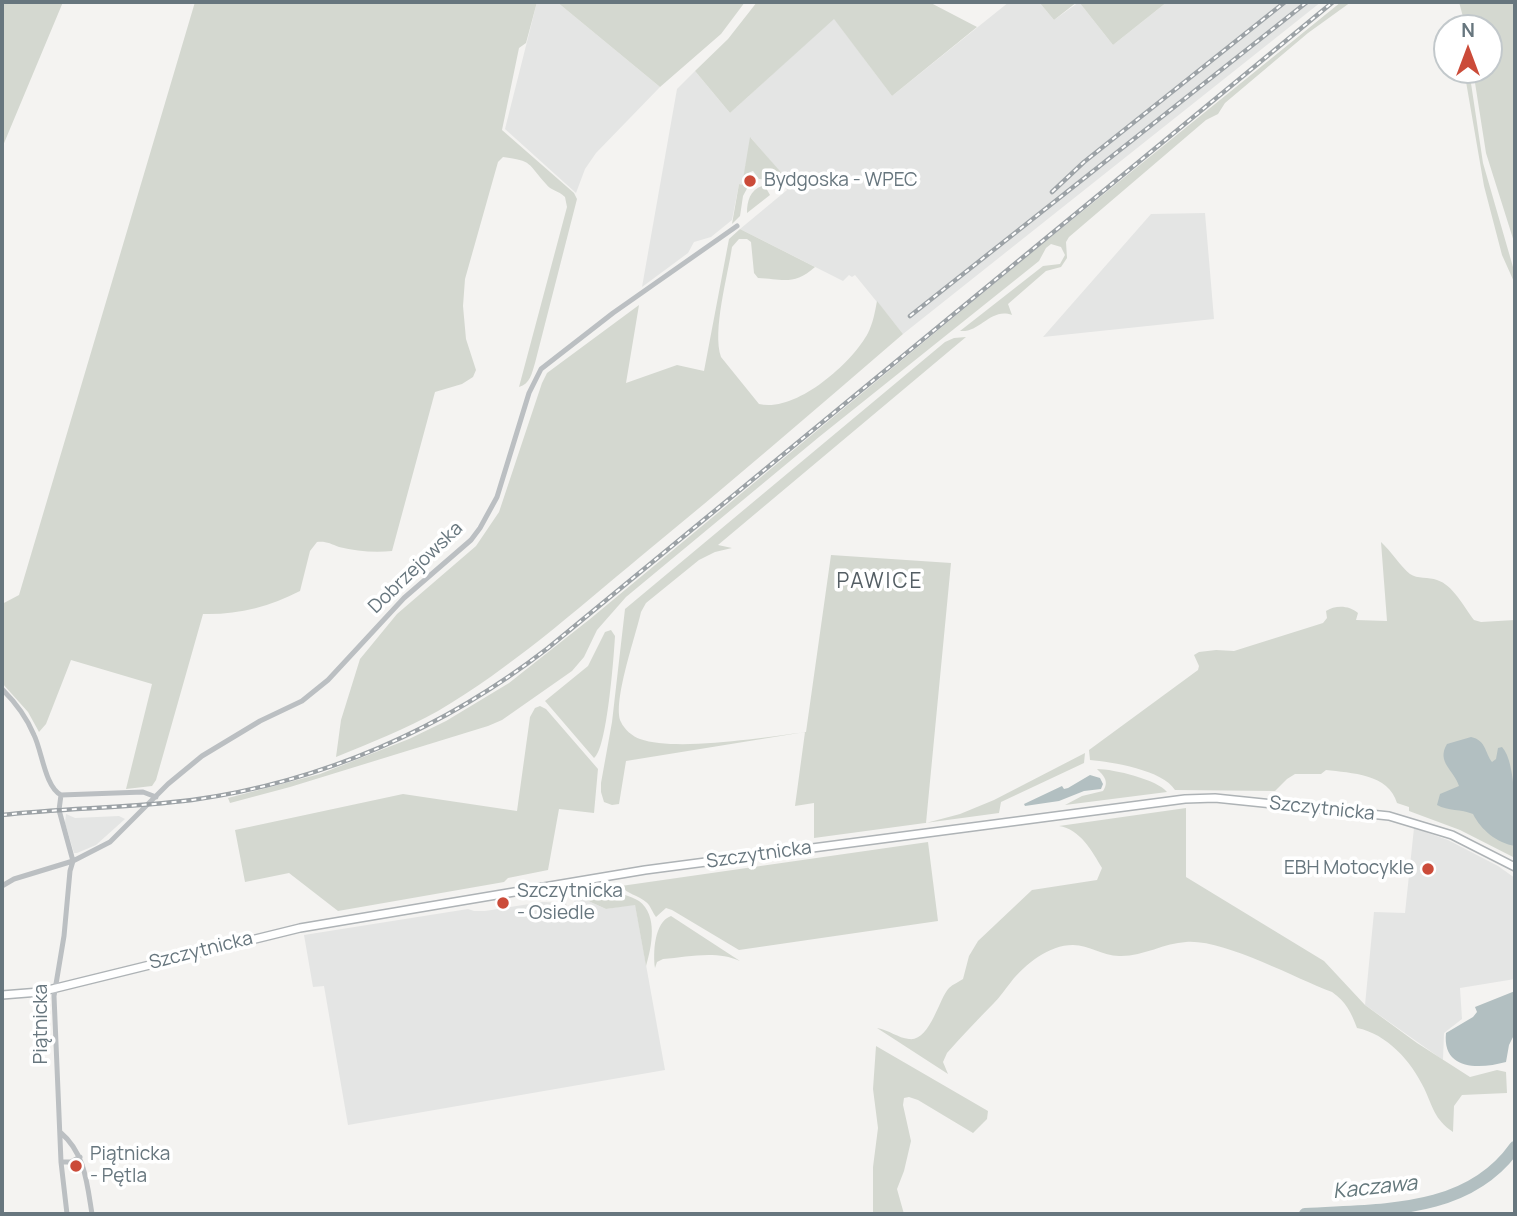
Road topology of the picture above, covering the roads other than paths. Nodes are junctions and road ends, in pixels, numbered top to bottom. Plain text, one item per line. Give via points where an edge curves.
1 (737, 226) dead end
2 (2, 689) edge
3 (61, 795) junction
4 (156, 797) junction
5 (73, 861) junction
6 (1515, 867) edge
7 (2, 886) edge
8 (55, 989) junction
9 (2, 995) edge
10 (60, 1131) junction
11 (80, 1157) junction
12 (61, 1162) junction
13 (67, 1214) edge
14 (92, 1214) edge

1 - 4 street, Dobrzejowska via 541,369 529,393 497,497 471,540 404,598 328,680 302,701 202,756
2 - 3 street via 36,737 52,788
3 - 4 street via 143,792
3 - 5 street, Piątnicka via 59,810
4 - 5 street, Dobrzejowska via 118,836
5 - 7 street, Dobrzejowska
5 - 8 street, Piątnicka
6 - 8 street, Szczytnicka via 1452,835 1389,816 1185,799 645,870 343,920
8 - 9 street, Szczytnicka
8 - 10 street, Piątnicka
10 - 11 street
10 - 12 street, Piątnicka
11 - 12 street
11 - 14 street
12 - 13 street, Piątnicka

